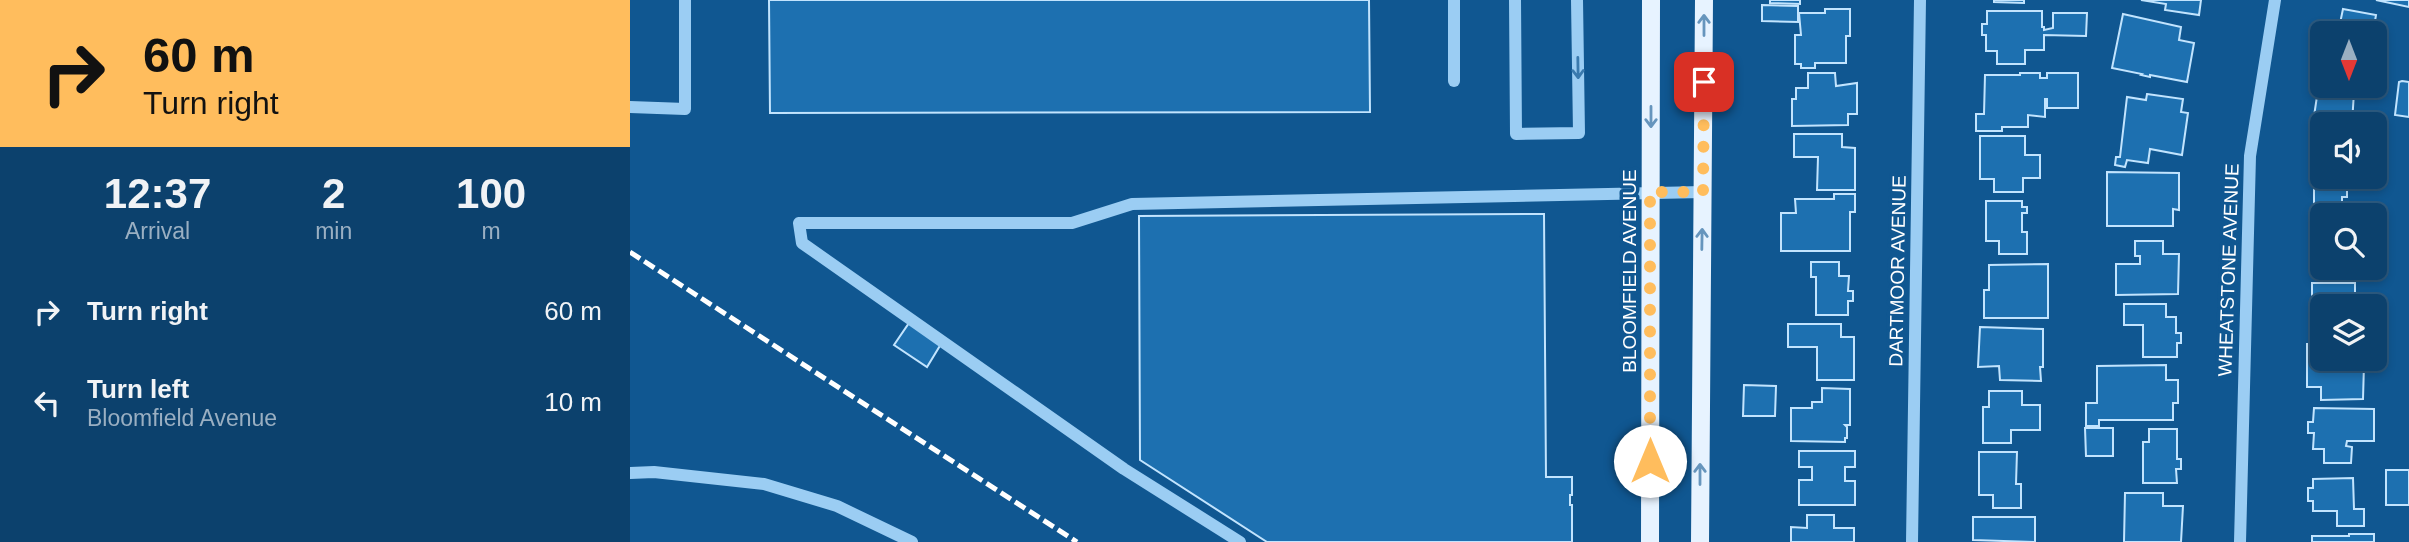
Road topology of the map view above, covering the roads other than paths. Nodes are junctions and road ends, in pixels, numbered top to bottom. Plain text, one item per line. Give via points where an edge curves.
1 (685, 0) edge
2 (1454, 0) edge
3 (1516, 0) edge
4 (1577, 0) edge
5 (1651, 0) edge
6 (1704, 0) edge
7 (1920, 0) edge
8 (2274, 0) edge
9 (1454, 80) dead end
10 (630, 107) edge
11 (1650, 192) junction
12 (1703, 192) junction
13 (630, 473) edge
14 (906, 541) edge
15 (1240, 542) edge
16 (1650, 542) edge
17 (1700, 542) edge
18 (1912, 542) edge
19 (2240, 542) edge

1 - 10 street via 685,108
2 - 9 street
4 -> 3 street via 1579,133 1516,134
5 -> 11 main road, BLOOMFIELD AVENUE
12 -> 6 main road
7 - 18 street, DARTMOOR AVENUE
8 - 19 street, WHEATSTONE AVENUE via 2250,156
11 - 12 street
11 - 15 street via 1132,204 1072,223 799,223 802,243 1124,469
11 - 16 main road, BLOOMFIELD AVENUE
17 -> 12 main road
13 - 14 street via 764,484 837,506

